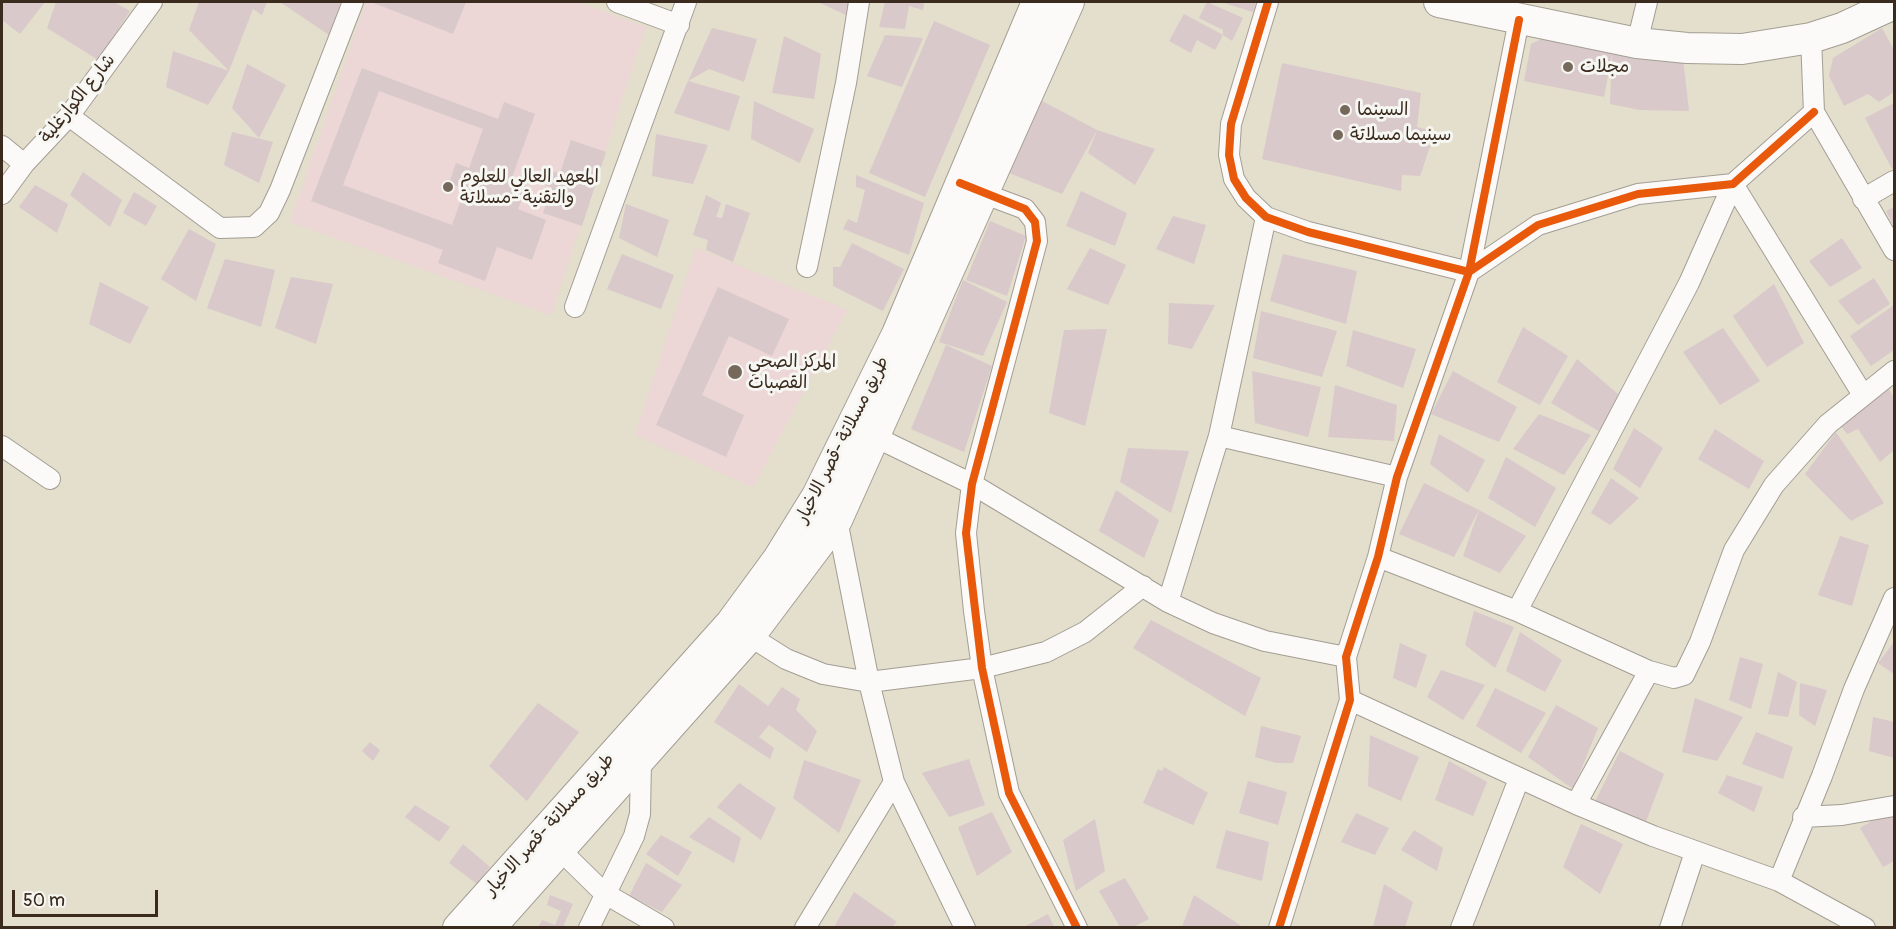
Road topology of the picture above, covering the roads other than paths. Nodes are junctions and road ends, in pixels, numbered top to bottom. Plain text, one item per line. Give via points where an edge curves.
1 (152, 2) edge
2 (353, 2) edge
3 (617, 2) edge
4 (686, 2) edge
5 (859, 2) edge
6 (1038, 2) edge
7 (1069, 2) edge
8 (1268, 2) edge
9 (1857, 2) edge
10 (1454, 3) edge
11 (1894, 4) edge
12 (1522, 11) edge
13 (1642, 23) edge
14 (679, 25) junction
15 (1811, 38) junction
16 (1814, 112) junction
17 (69, 116) junction
18 (2, 146) edge
19 (24, 164) junction
20 (1894, 181) edge
21 (1733, 184) junction
22 (973, 189) junction
23 (2, 194) edge
24 (1863, 199) junction
25 (1266, 218) junction
26 (1894, 250) edge
27 (807, 267) dead end
28 (1469, 272) junction
29 (575, 307) dead end
30 (1894, 371) edge
31 (1863, 395) junction
32 (864, 432) junction
33 (1219, 436) junction
34 (2, 447) edge
35 (1397, 477) junction
36 (50, 479) dead end
37 (972, 484) junction
38 (837, 520) junction
39 (1378, 556) junction
40 (1143, 586) junction
41 (1894, 598) edge
42 (1168, 602) junction
43 (1517, 611) junction
44 (740, 630) junction
45 (1346, 657) junction
46 (982, 668) junction
47 (1649, 671) junction
48 (869, 682) junction
49 (1350, 700) junction
50 (641, 761) junction
51 (1519, 779) junction
52 (894, 782) junction
53 (1576, 804) junction
54 (1894, 806) edge
55 (1803, 817) junction
56 (552, 843) junction
57 (1695, 852) junction
58 (1779, 881) junction
59 (604, 893) junction
60 (458, 927) edge
61 (490, 927) edge
62 (589, 927) edge
63 (664, 927) edge
64 (805, 927) edge
65 (965, 927) edge
66 (1077, 927) edge
67 (1279, 927) edge
68 (1461, 927) edge
69 (1670, 927) edge
70 (1865, 927) edge

1 - 17 street, شارع الكوارغلية
2 - 17 street via 280,190 269,213 254,227 220,228
3 - 14 street
4 - 14 street
5 - 27 street
6 - 22 main road, طريق مسلاتة -قصر الاخيار
7 - 22 main road
8 - 25 street via 1232,124 1229,155 1234,179
9 - 13 main road via 1806,19 1740,30
10 - 12 main road
11 - 15 main road
12 - 13 main road
12 - 28 street
13 - 15 main road via 1687,48 1742,49
14 - 29 street
15 - 16 street
16 - 21 street
16 - 24 street
17 - 19 street, شارع الكوارغلية
18 - 19 street
19 - 23 street, شارع الكوارغلية
20 - 24 street
21 - 28 street via 1638,194 1538,225
21 - 31 street
21 - 43 street via 1689,283
22 - 32 main road, طريق مسلاتة -قصر الاخيار via 897,334
22 - 37 street via 1025,209 1035,222 1037,241
24 - 26 street
25 - 28 street
25 - 33 street
28 - 35 street
30 - 31 street
31 - 47 street via 1828,424 1774,485 1734,550 1684,675 1674,678
32 - 37 street
32 - 38 main road
32 - 44 main road, طريق مسلاتة -قصر الاخيار via 817,496
33 - 35 street
33 - 42 street
34 - 36 street
35 - 39 street
37 - 40 street
37 - 46 street via 966,532
38 - 44 main road
38 - 48 street
39 - 43 street
39 - 45 street
40 - 42 street
40 - 46 street via 1085,632 1046,652
41 - 55 street
42 - 45 street via 1265,641
43 - 47 street
44 - 48 street via 786,659 823,674
44 - 50 main road
44 - 56 main road, طريق مسلاتة -قصر الاخيار
45 - 49 street
46 - 48 street
46 - 66 street via 1009,793
47 - 53 street
48 - 52 street
49 - 51 street
49 - 67 street
50 - 56 main road
50 - 59 street via 640,813 634,836
51 - 53 street
51 - 68 street
52 - 64 street
52 - 65 street
53 - 57 street
54 - 55 street
55 - 58 street
56 - 59 street
56 - 60 main road, طريق مسلاتة -قصر الاخيار
56 - 61 main road
57 - 58 street
57 - 69 street
58 - 70 street
59 - 62 street
59 - 63 street

